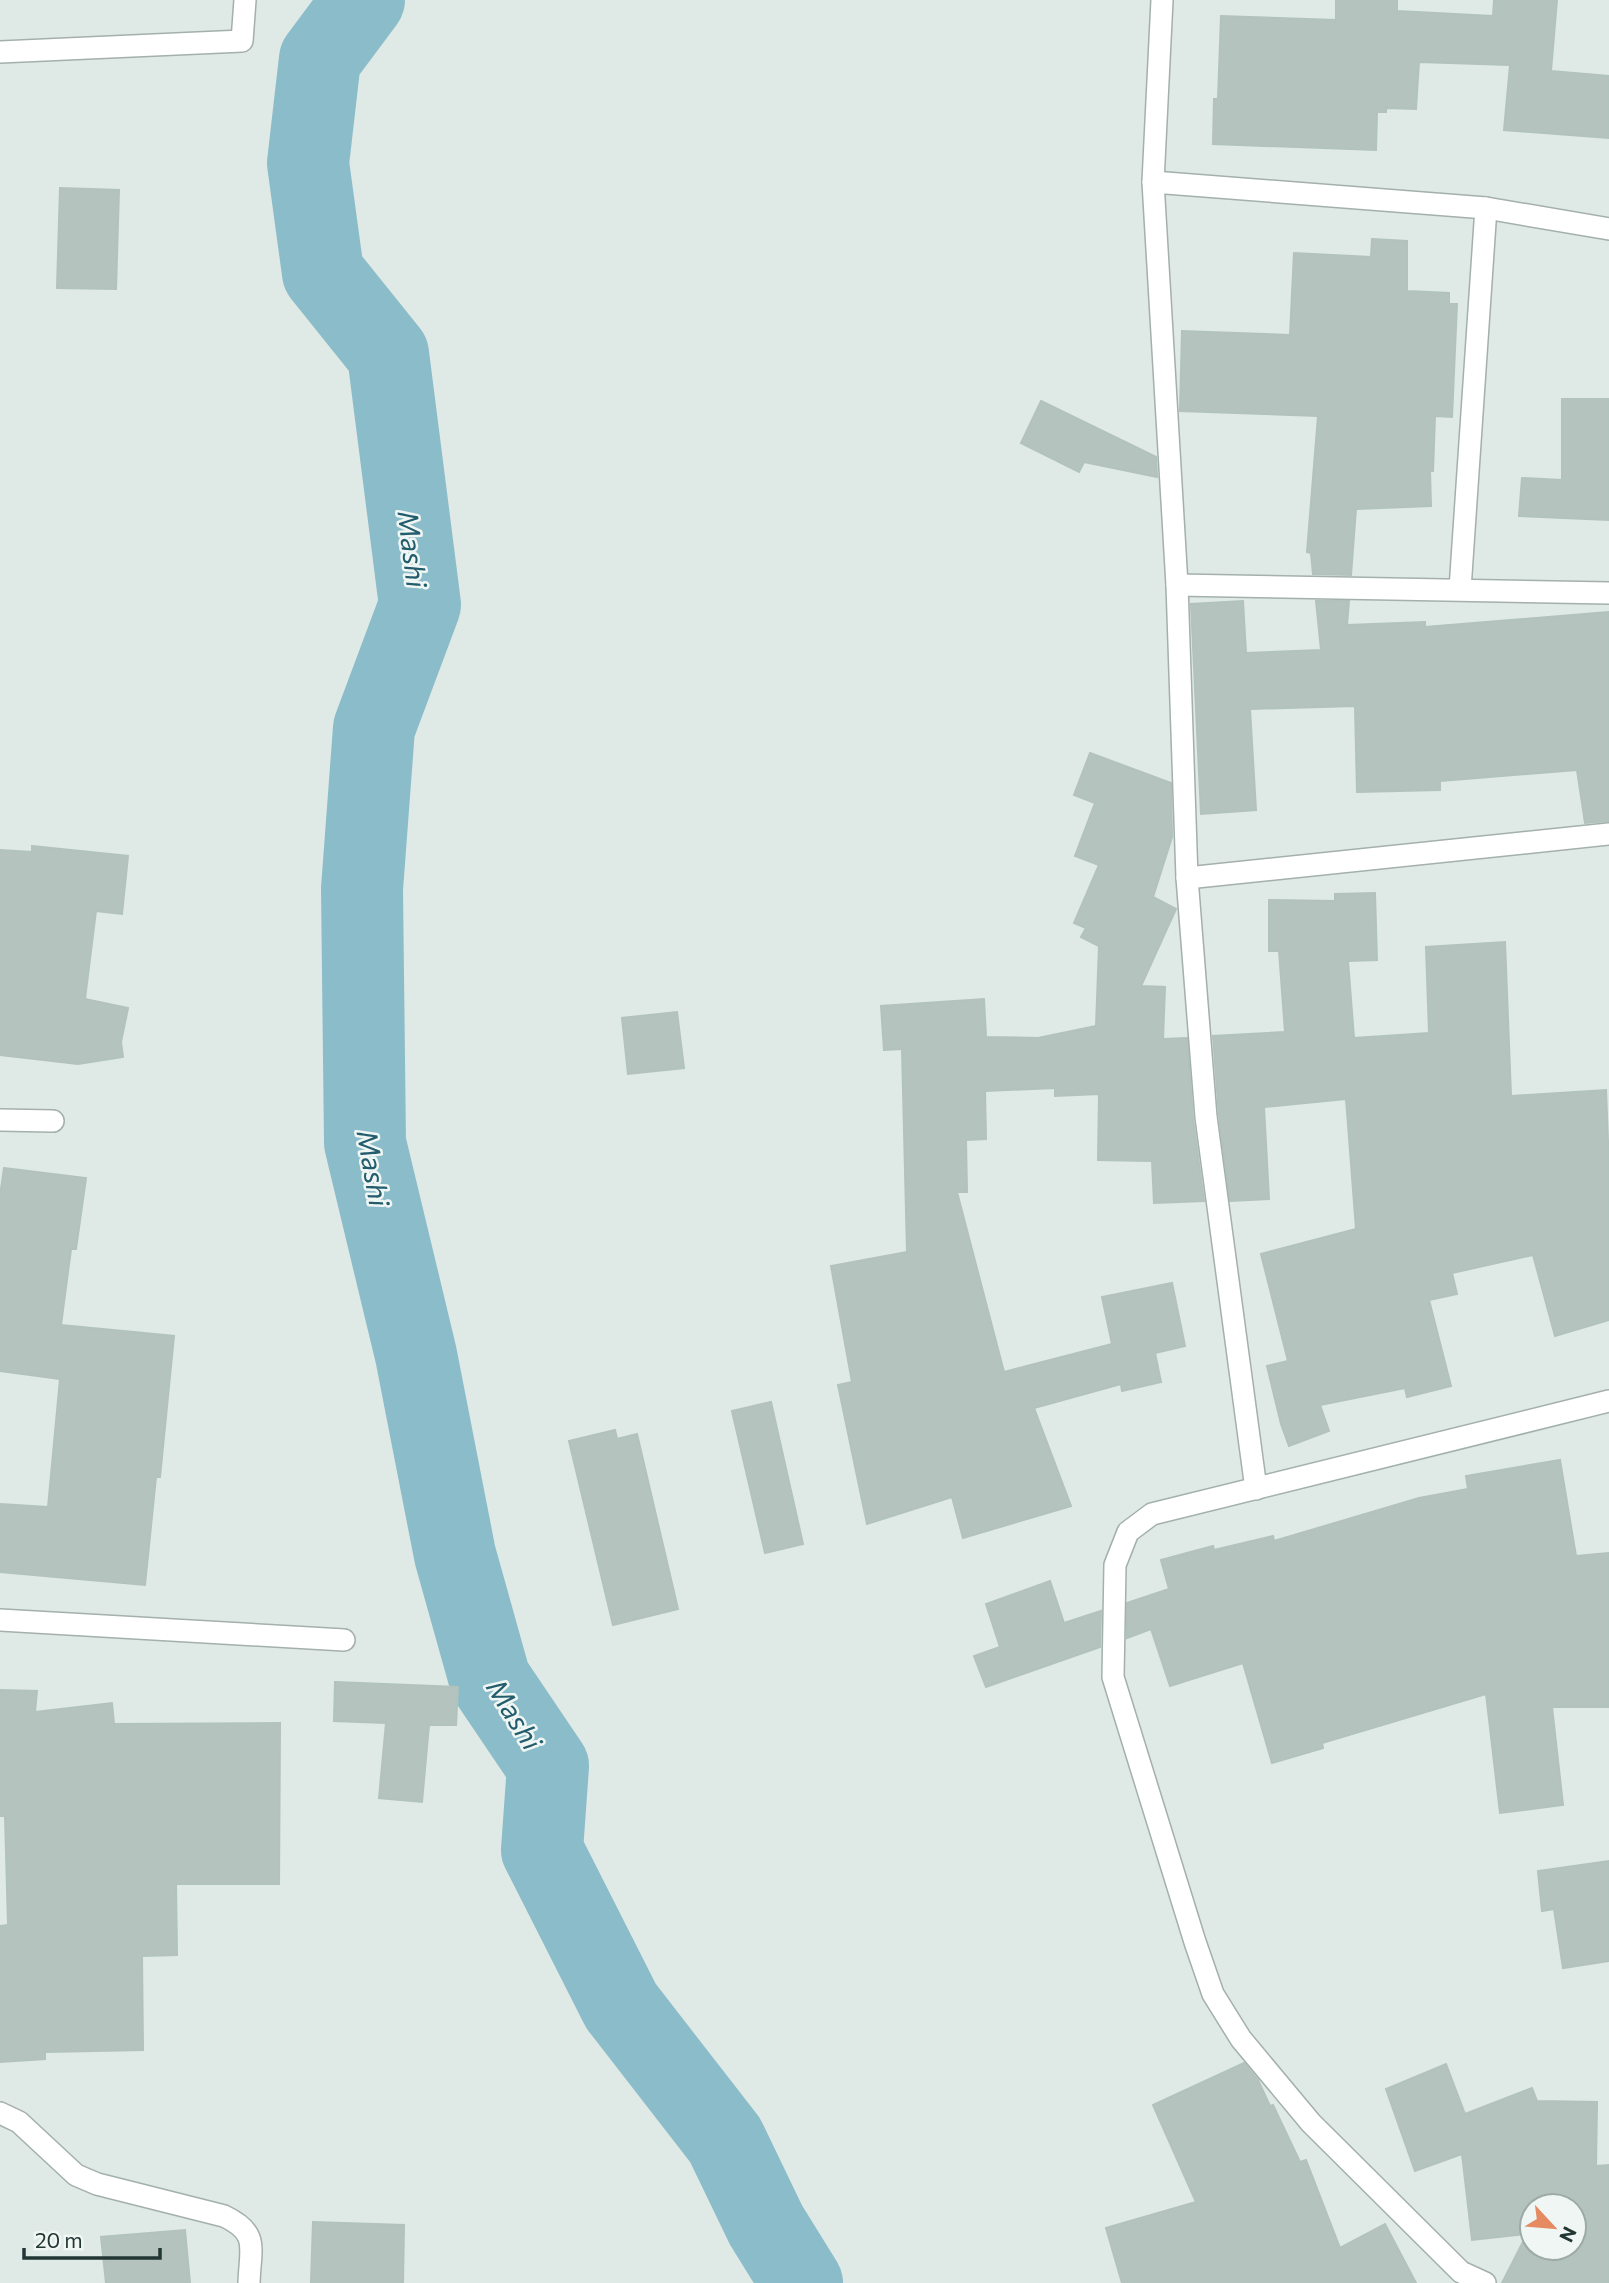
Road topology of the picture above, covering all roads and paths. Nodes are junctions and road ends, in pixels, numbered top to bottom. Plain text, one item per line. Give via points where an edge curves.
1 (245, 0) edge
2 (1162, 0) edge
3 (0, 52) edge
4 (1153, 182) junction
5 (1486, 208) junction
6 (1609, 229) edge
7 (1177, 585) junction
8 (1460, 589) junction
9 (1609, 593) edge
10 (1609, 834) edge
11 (1187, 878) junction
12 (0, 1121) edge
13 (53, 1121) dead end
14 (1609, 1401) edge
15 (1256, 1489) junction
16 (0, 1620) edge
17 (344, 1640) dead end
18 (0, 2113) edge
19 (1453, 2278) edge
20 (249, 2283) edge
21 (1485, 2283) edge

1 - 3 street via 242,41
2 - 4 street
4 - 5 street
4 - 7 street
5 - 6 street
5 - 8 street
7 - 8 street
7 - 11 street
8 - 9 street
10 - 11 street
11 - 15 street via 1206,1117
12 - 13 street
14 - 15 street
15 - 19 street via 1152,1514 1128,1532 1115,1565 1113,1677 1213,1994 1241,2039 1311,2123
16 - 17 street
18 - 20 street via 19,2122 76,2175 240,2224 250,2236
19 - 21 street

